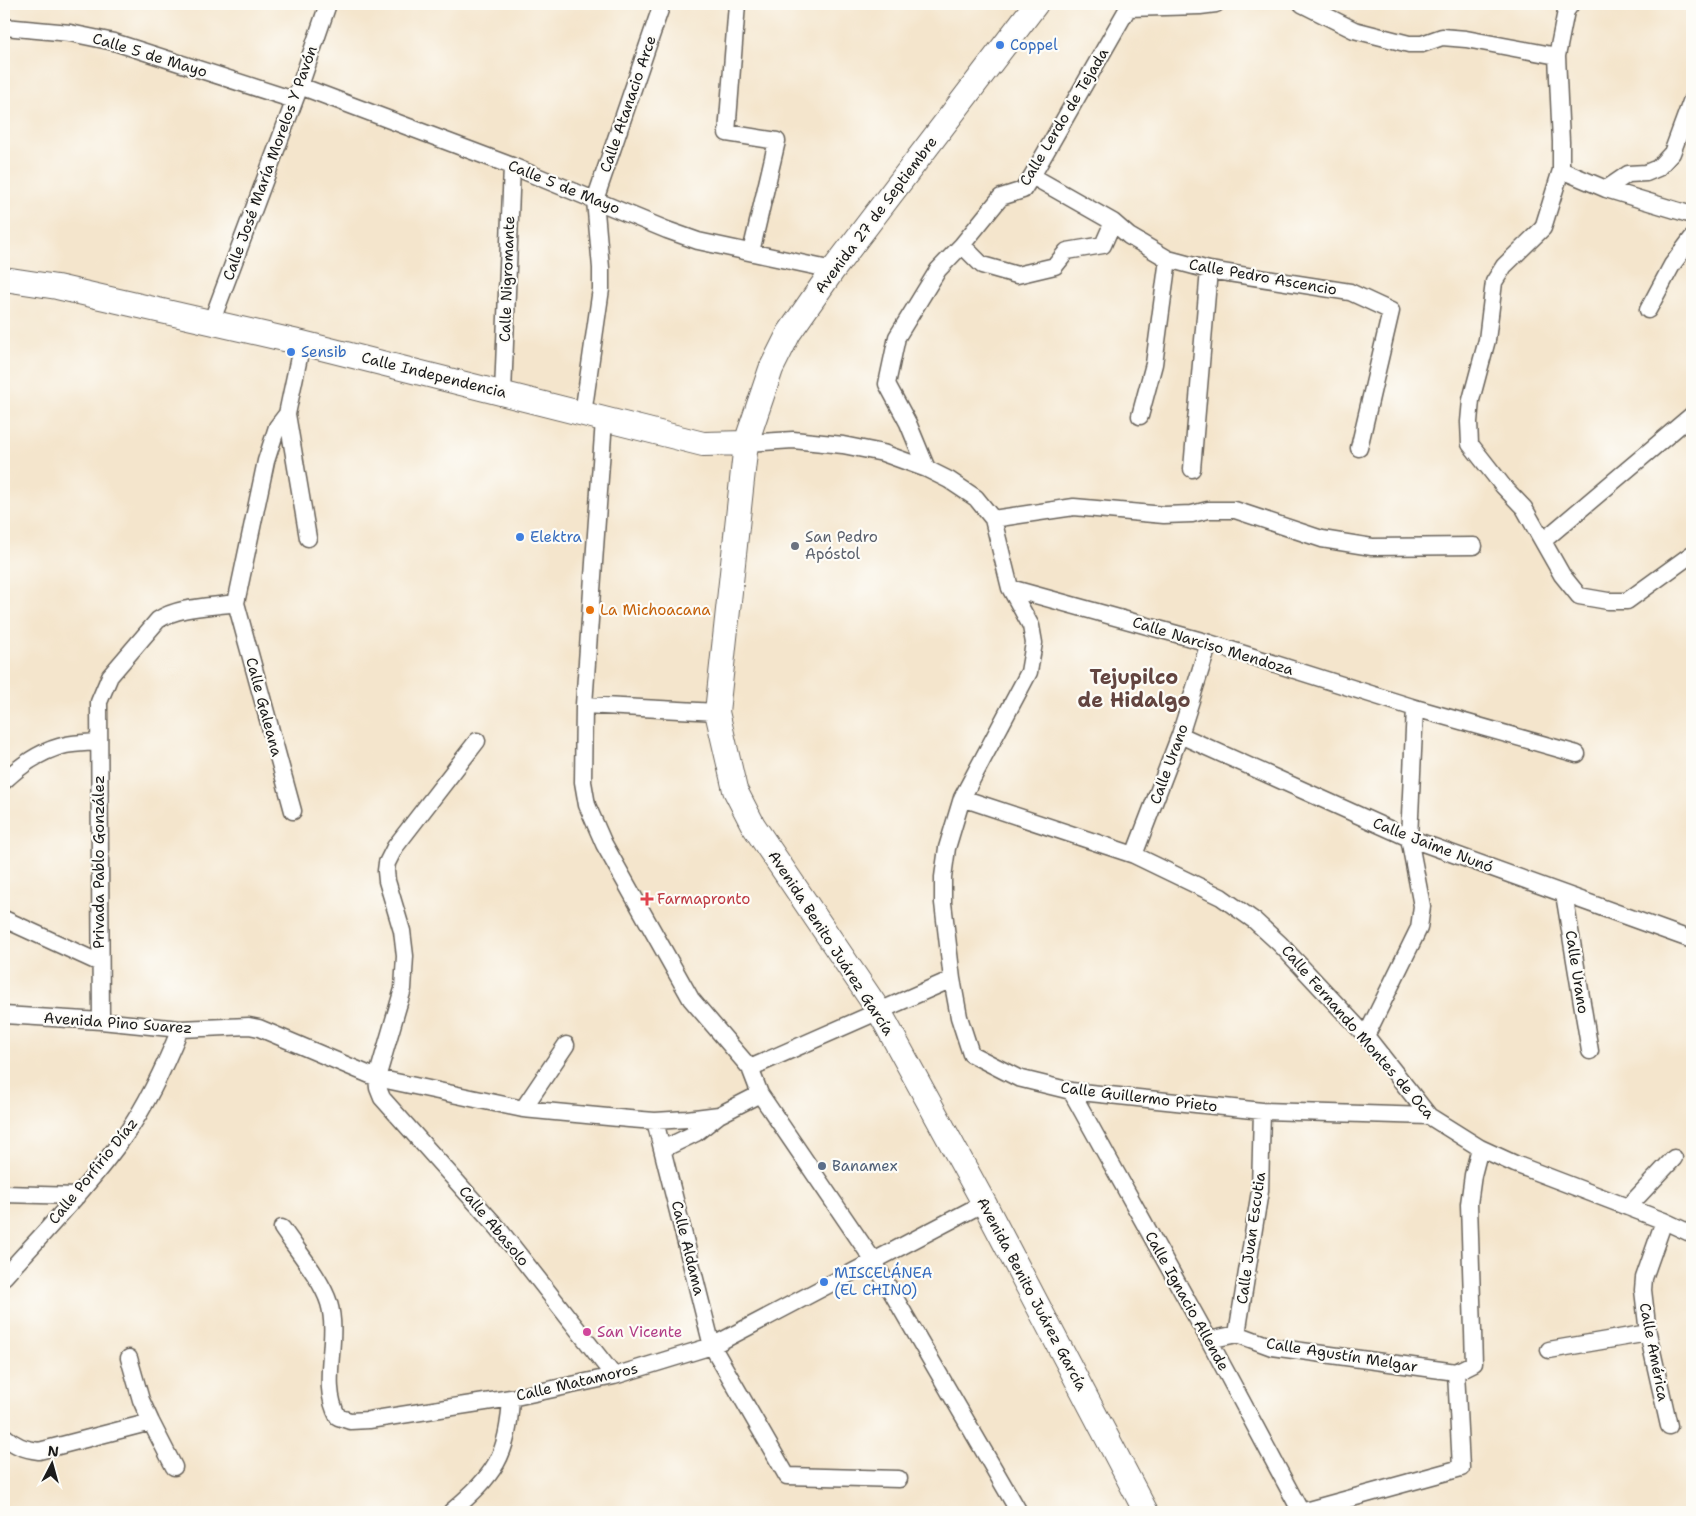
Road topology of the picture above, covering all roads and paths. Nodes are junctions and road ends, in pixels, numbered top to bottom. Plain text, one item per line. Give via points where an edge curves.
1 (328, 4) edge
2 (662, 4) edge
3 (737, 4) edge
4 (1036, 4) edge
5 (1216, 4) edge
6 (1302, 4) edge
7 (1571, 4) edge
8 (4, 27) edge
9 (1557, 56) junction
10 (297, 93) junction
11 (1692, 99) edge
12 (512, 166) junction
13 (1561, 170) junction
14 (1032, 176) junction
15 (1606, 189) junction
16 (595, 200) junction
17 (1692, 215) edge
18 (1113, 222) junction
19 (1692, 238) edge
20 (962, 244) junction
21 (750, 252) junction
22 (1168, 259) junction
23 (833, 270) junction
24 (1209, 270) junction
25 (4, 279) edge
26 (1648, 310) dead end
27 (211, 323) junction
28 (302, 343) junction
29 (503, 393) junction
30 (287, 414) junction
31 (1692, 415) edge
32 (1140, 416) dead end
33 (593, 417) junction
34 (746, 443) junction
35 (1359, 448) dead end
36 (927, 469) junction
37 (1192, 469) dead end
38 (993, 519) junction
39 (308, 538) dead end
40 (1543, 541) junction
41 (1474, 546) dead end
42 (1692, 554) edge
43 (1010, 588) junction
44 (236, 603) junction
45 (1209, 643) junction
46 (584, 705) junction
47 (1415, 708) junction
48 (717, 712) junction
49 (1180, 735) junction
50 (477, 741) dead end
51 (98, 742) junction
52 (1577, 754) dead end
53 (4, 781) edge
54 (962, 798) junction
55 (293, 811) dead end
56 (1409, 838) junction
57 (1134, 856) junction
58 (1564, 894) junction
59 (4, 920) edge
60 (1692, 940) edge
61 (100, 963) junction
62 (952, 979) junction
63 (879, 1012) junction
64 (4, 1015) edge
65 (101, 1021) junction
66 (180, 1029) junction
67 (1366, 1036) junction
68 (566, 1045) dead end
69 (1590, 1051) dead end
70 (750, 1068) junction
71 (377, 1078) junction
72 (1071, 1091) junction
73 (760, 1094) junction
74 (523, 1109) junction
75 (1262, 1111) junction
76 (718, 1115) junction
77 (1429, 1116) junction
78 (655, 1121) junction
79 (1480, 1148) junction
80 (663, 1149) junction
81 (1674, 1158) dead end
82 (4, 1194) edge
83 (77, 1196) junction
84 (984, 1203) junction
85 (1628, 1207) junction
86 (1664, 1221) junction
87 (282, 1228) dead end
88 (1692, 1234) edge
89 (873, 1260) junction
90 (4, 1277) edge
91 (1648, 1333) junction
92 (1237, 1334) junction
93 (1209, 1340) junction
94 (712, 1346) junction
95 (1549, 1350) dead end
96 (129, 1358) dead end
97 (1456, 1372) junction
98 (614, 1376) junction
99 (511, 1398) junction
100 (151, 1422) junction
101 (1669, 1426) dead end
102 (4, 1436) edge
103 (174, 1467) dead end
104 (899, 1479) dead end
105 (451, 1512) edge
106 (1019, 1512) edge
107 (1146, 1512) edge
108 (1301, 1512) edge

1 - 10 street, Calle José María Morelos Y Pavón
2 - 16 street, Calle Atanacio Arce
3 - 21 street via 727,133 777,141
4 - 23 main road, Avenida 27 de Septiembre
5 - 14 street, Calle Lerdo de Tejada via 1128,8
6 - 9 street via 1354,30 1409,44 1422,44 1442,37
7 - 9 street via 1566,11
8 - 10 street, Calle 5 de Mayo via 89,36
9 - 13 street
10 - 12 street, Calle 5 de Mayo
10 - 27 street, Calle José María Morelos Y Pavón
11 - 15 street via 1672,153 1658,168 1646,173 1628,174
12 - 16 street, Calle 5 de Mayo
12 - 29 street, Calle Nigromante
13 - 15 street
13 - 40 street via 1543,228 1504,266 1494,282 1487,340 1471,400 1469,422 1470,444 1524,508
14 - 18 street, Calle Pedro Ascencio
14 - 20 street, Calle Lerdo de Tejada via 1023,190 1001,197
15 - 17 street
16 - 21 street, Calle 5 de Mayo via 698,241
16 - 33 street, Calle Atanacio Arce via 601,290
18 - 20 street via 1103,245 1067,252 1055,266 1018,275 982,265
18 - 22 street, Calle Pedro Ascencio via 1129,236
19 - 26 street via 1672,265
20 - 36 street, Calle Lerdo de Tejada via 938,270 897,336 887,384
21 - 23 street, Calle 5 de Mayo
22 - 24 street, Calle Pedro Ascencio
22 - 32 street via 1154,364
23 - 34 main road, Avenida 27 de Septiembre via 789,333 771,369
24 - 35 street, Calle Pedro Ascencio via 1350,292 1391,311
24 - 37 street
25 - 27 main road, Calle Independencia
27 - 28 main road, Calle Independencia
28 - 29 main road, Calle Independencia
28 - 30 street
29 - 33 main road, Calle Independencia
30 - 39 street
30 - 44 street via 277,427 266,461
31 - 40 street
33 - 34 main road, Calle Independencia via 703,444
33 - 46 street, Calle Atanacio Arce
34 - 36 street via 793,440 843,445 884,454
34 - 48 main road, Avenida Benito Juárez García
36 - 38 street via 976,498
38 - 41 street via 1074,507 1164,515 1235,510 1322,539 1372,547
38 - 43 street, Calle Guillermo Prieto
40 - 42 street via 1562,575 1579,596 1608,601 1627,601
43 - 45 street, Calle Narciso Mendoza
43 - 54 street, Calle Guillermo Prieto via 1030,626 1034,643 1029,672
44 - 51 street, Privada Pablo González via 168,614 158,620 104,687 99,702
44 - 55 street, Calle Galeana
45 - 47 street, Calle Narciso Mendoza
45 - 49 street, Calle Urano
46 - 48 street
46 - 70 street, Calle Atanacio Arce via 583,782 587,805 604,844 691,998
47 - 52 street, Calle Narciso Mendoza
47 - 56 street
48 - 63 main road, Avenida Benito Juárez García via 735,790 753,825
49 - 56 street, Calle Jaime Nunó
49 - 57 street, Calle Urano
50 - 71 street via 395,847 387,863 387,881 402,931 405,956 403,989
51 - 53 street via 49,750 17,769
51 - 61 street, Privada Pablo González
54 - 57 street, Calle Fernando Montes de Oca
54 - 62 street, Calle Guillermo Prieto via 947,848 943,877
56 - 58 street, Calle Jaime Nunó
56 - 67 street via 1422,906 1419,928
57 - 67 street, Calle Fernando Montes de Oca via 1221,897 1255,921
58 - 60 street, Calle Jaime Nunó
58 - 69 street, Calle Urano
59 - 61 street
61 - 65 street, Privada Pablo González
62 - 63 street
62 - 72 street, Calle Guillermo Prieto via 959,1018 971,1054 1018,1078
63 - 70 street
63 - 84 main road, Avenida Benito Juárez García
64 - 65 street, Avenida Pino Suarez
65 - 66 street, Avenida Pino Suarez
66 - 71 street, Avenida Pino Suarez via 258,1028
66 - 83 street, Calle Porfirio Díaz via 147,1101
67 - 77 street, Calle Fernando Montes de Oca
68 - 74 street
70 - 73 street, Calle Atanacio Arce
71 - 74 street, Avenida Pino Suarez
71 - 98 street, Calle Abasolo via 382,1098 498,1228
72 - 75 street, Calle Guillermo Prieto
72 - 93 street, Calle Ignacio Allende
73 - 76 street
73 - 89 street, Calle Atanacio Arce
74 - 78 street, Avenida Pino Suarez
75 - 77 street, Calle Guillermo Prieto
75 - 92 street, Calle Juan Escutia via 1260,1191
76 - 78 street, Avenida Pino Suarez
76 - 80 street via 696,1132
77 - 79 street, Calle Fernando Montes de Oca
78 - 80 street, Calle Aldama
79 - 85 street, Calle Fernando Montes de Oca
79 - 97 street via 1469,1204 1474,1364
80 - 94 street, Calle Aldama
81 - 85 street
82 - 83 street
83 - 90 street, Calle Porfirio Díaz
84 - 89 street, Calle Matamoros
84 - 107 main road, Avenida Benito Juárez García
85 - 86 street, Calle Fernando Montes de Oca
86 - 88 street, Calle Fernando Montes de Oca
86 - 91 street, Calle América via 1644,1278
87 - 99 street, Calle Matamoros via 329,1302 332,1317 330,1398 338,1417 350,1421 369,1420
89 - 94 street, Calle Matamoros
89 - 106 street, Calle Atanacio Arce
91 - 95 street
91 - 101 street, Calle América
92 - 93 street
92 - 97 street, Calle Agustín Melgar via 1272,1347
93 - 108 street, Calle Ignacio Allende
94 - 98 street, Calle Matamoros
94 - 104 street, Calle Aldama via 787,1476
96 - 100 street
97 - 108 street via 1461,1468
98 - 99 street, Calle Matamoros
99 - 105 street via 507,1434 499,1461 472,1494
100 - 102 street via 39,1451 24,1449
100 - 103 street

